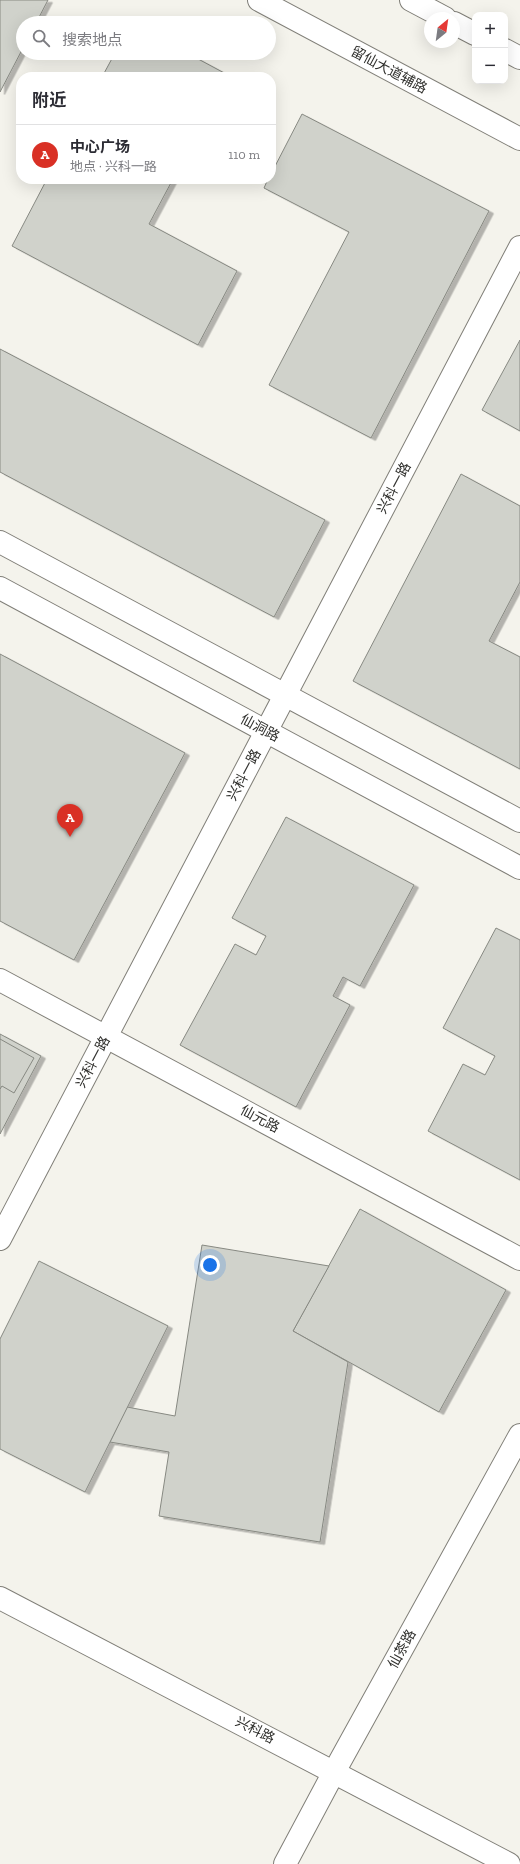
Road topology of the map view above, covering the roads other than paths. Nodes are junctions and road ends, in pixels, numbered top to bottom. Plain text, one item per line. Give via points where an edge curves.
1 (259, 0) edge
2 (411, 0) edge
3 (434, 12) edge
4 (460, 26) edge
5 (472, 32) edge
6 (508, 52) edge
7 (520, 58) edge
8 (520, 139) edge
9 (520, 247) edge
10 (0, 542) edge
11 (0, 588) edge
12 (286, 695) junction
13 (267, 732) junction
14 (520, 821) edge
15 (520, 868) edge
16 (0, 980) edge
17 (106, 1037) junction
18 (0, 1239) edge
19 (520, 1259) edge
20 (520, 1435) edge
21 (0, 1598) edge
22 (334, 1772) junction
23 (285, 1864) edge
24 (509, 1864) edge

1 - 8 street, 留仙大道辅路
2 - 3 street
4 - 5 street
6 - 7 street
9 - 12 street, 兴科一路
10 - 12 street
11 - 13 street, 仙洞路
12 - 13 street, 兴科一路
12 - 14 street
13 - 15 street, 仙洞路
13 - 17 street, 兴科一路
16 - 17 street, 仙元路
17 - 18 street, 兴科一路
17 - 19 street, 仙元路
20 - 22 street, 仙茶路
21 - 22 street, 兴科路
22 - 23 street, 仙茶路
22 - 24 street, 兴科路

